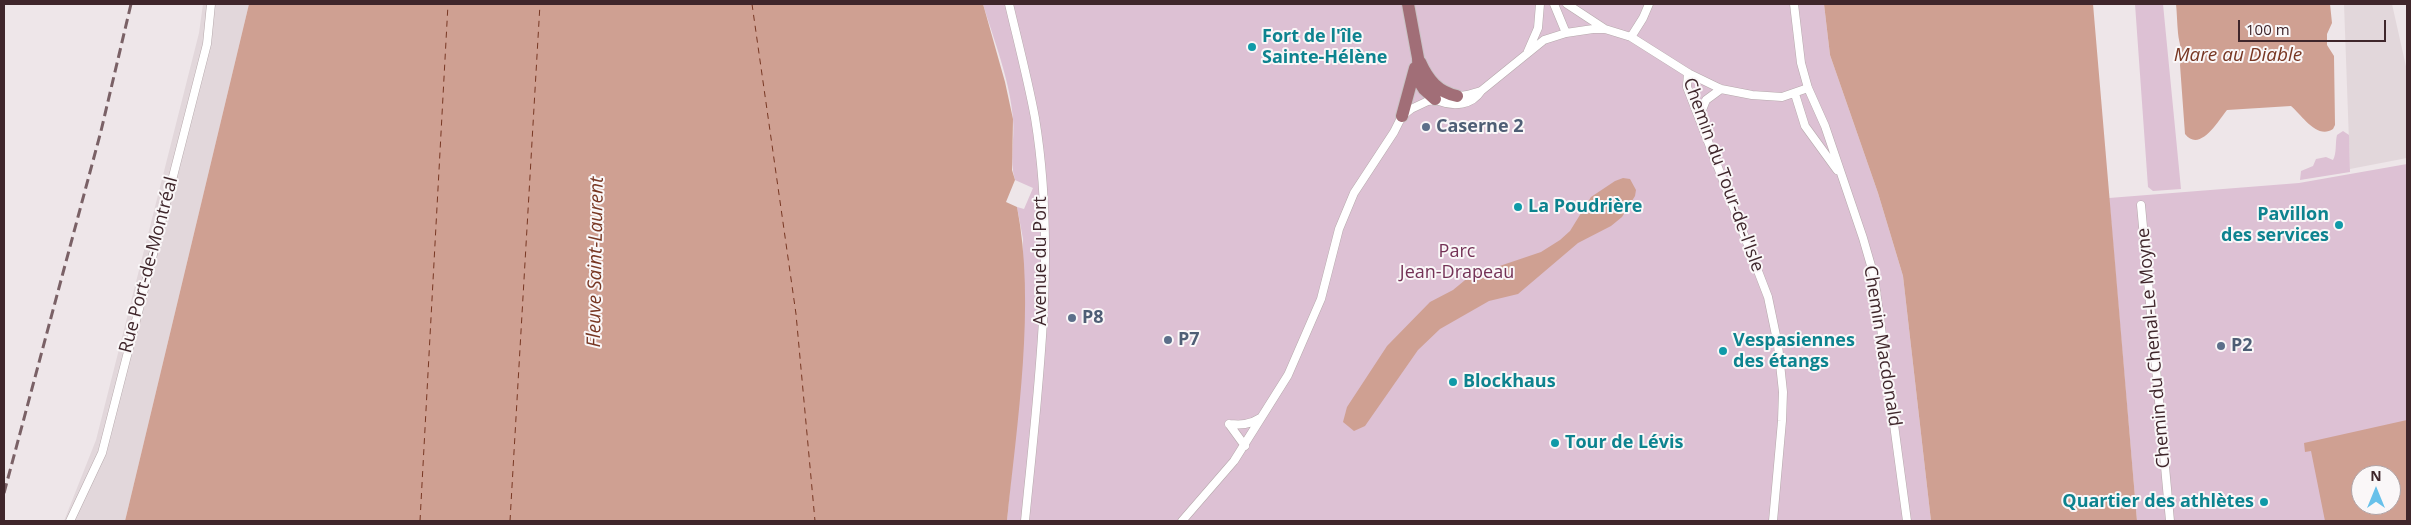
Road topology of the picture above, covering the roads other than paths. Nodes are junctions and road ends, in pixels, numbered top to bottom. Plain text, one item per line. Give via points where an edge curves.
1 (211, 4) edge
2 (1009, 4) edge
3 (1408, 4) edge
4 (1540, 4) edge
5 (1554, 4) edge
6 (1567, 4) edge
7 (1649, 4) edge
8 (1794, 4) edge
9 (1605, 28) junction
10 (1566, 34) junction
11 (1631, 37) junction
12 (1528, 53) junction
13 (1418, 58) junction
14 (1688, 73) junction
15 (1808, 88) junction
16 (1721, 89) junction
17 (1481, 91) junction
18 (1795, 94) junction
19 (1457, 96) junction
20 (1435, 99) junction
21 (1700, 115) junction
22 (1402, 116) junction
23 (1825, 126) junction
24 (1809, 133) junction
25 (1841, 176) junction
26 (2141, 205) dead end
27 (1264, 416) junction
28 (1244, 446) junction
29 (70, 521) edge
30 (1024, 521) edge
31 (1182, 521) edge
32 (1773, 521) edge
33 (1907, 521) edge
34 (2170, 521) edge

1 - 29 street, Rue Port-de-Montréal via 207,44 102,453
2 - 30 street, Avenue du Port via 1035,118 1045,233 1042,332
3 - 13 main road
4 - 12 street via 1538,28
5 - 10 street
6 - 9 street
7 - 11 street
8 - 15 street, Chemin Macdonald via 1801,63
9 - 10 street, Chemin du Tour-de-l'Isle
9 - 11 street, Chemin du Tour-de-l'Isle
10 - 12 street, Chemin du Tour-de-l'Isle via 1544,40
11 - 14 street, Chemin du Tour-de-l'Isle
12 - 17 street, Chemin du Tour-de-l'Isle
13 - 19 main road via 1426,75 1440,90
13 - 20 main road via 1419,81
13 - 22 main road
14 - 16 street
14 - 21 street, Chemin du Tour-de-l'Isle via 1688,87
15 - 18 street
15 - 23 street, Chemin Macdonald
16 - 18 street via 1775,97
16 - 21 street via 1706,100
17 - 19 street, Chemin du Tour-de-l'Isle
17 - 20 street via 1476,98 1461,104
18 - 24 street, Chemin Macdonald
19 - 20 street, Chemin du Tour-de-l'Isle
20 - 22 street, Chemin du Tour-de-l'Isle via 1419,104
21 - 32 street, Chemin du Tour-de-l'Isle via 1768,297 1778,345 1783,392
22 - 27 street, Chemin du Tour-de-l'Isle via 1354,193 1339,229 1321,299 1310,327
23 - 24 street
23 - 25 street, Chemin Macdonald
24 - 25 street, Chemin Macdonald
25 - 33 street, Chemin Macdonald via 1876,286
26 - 34 street, Chemin du Chenal-Le Moyne
27 - 28 street, Chemin du Tour-de-l'Isle
27 - 28 street via 1253,423 1229,424
28 - 31 street, Chemin du Tour-de-l'Isle

